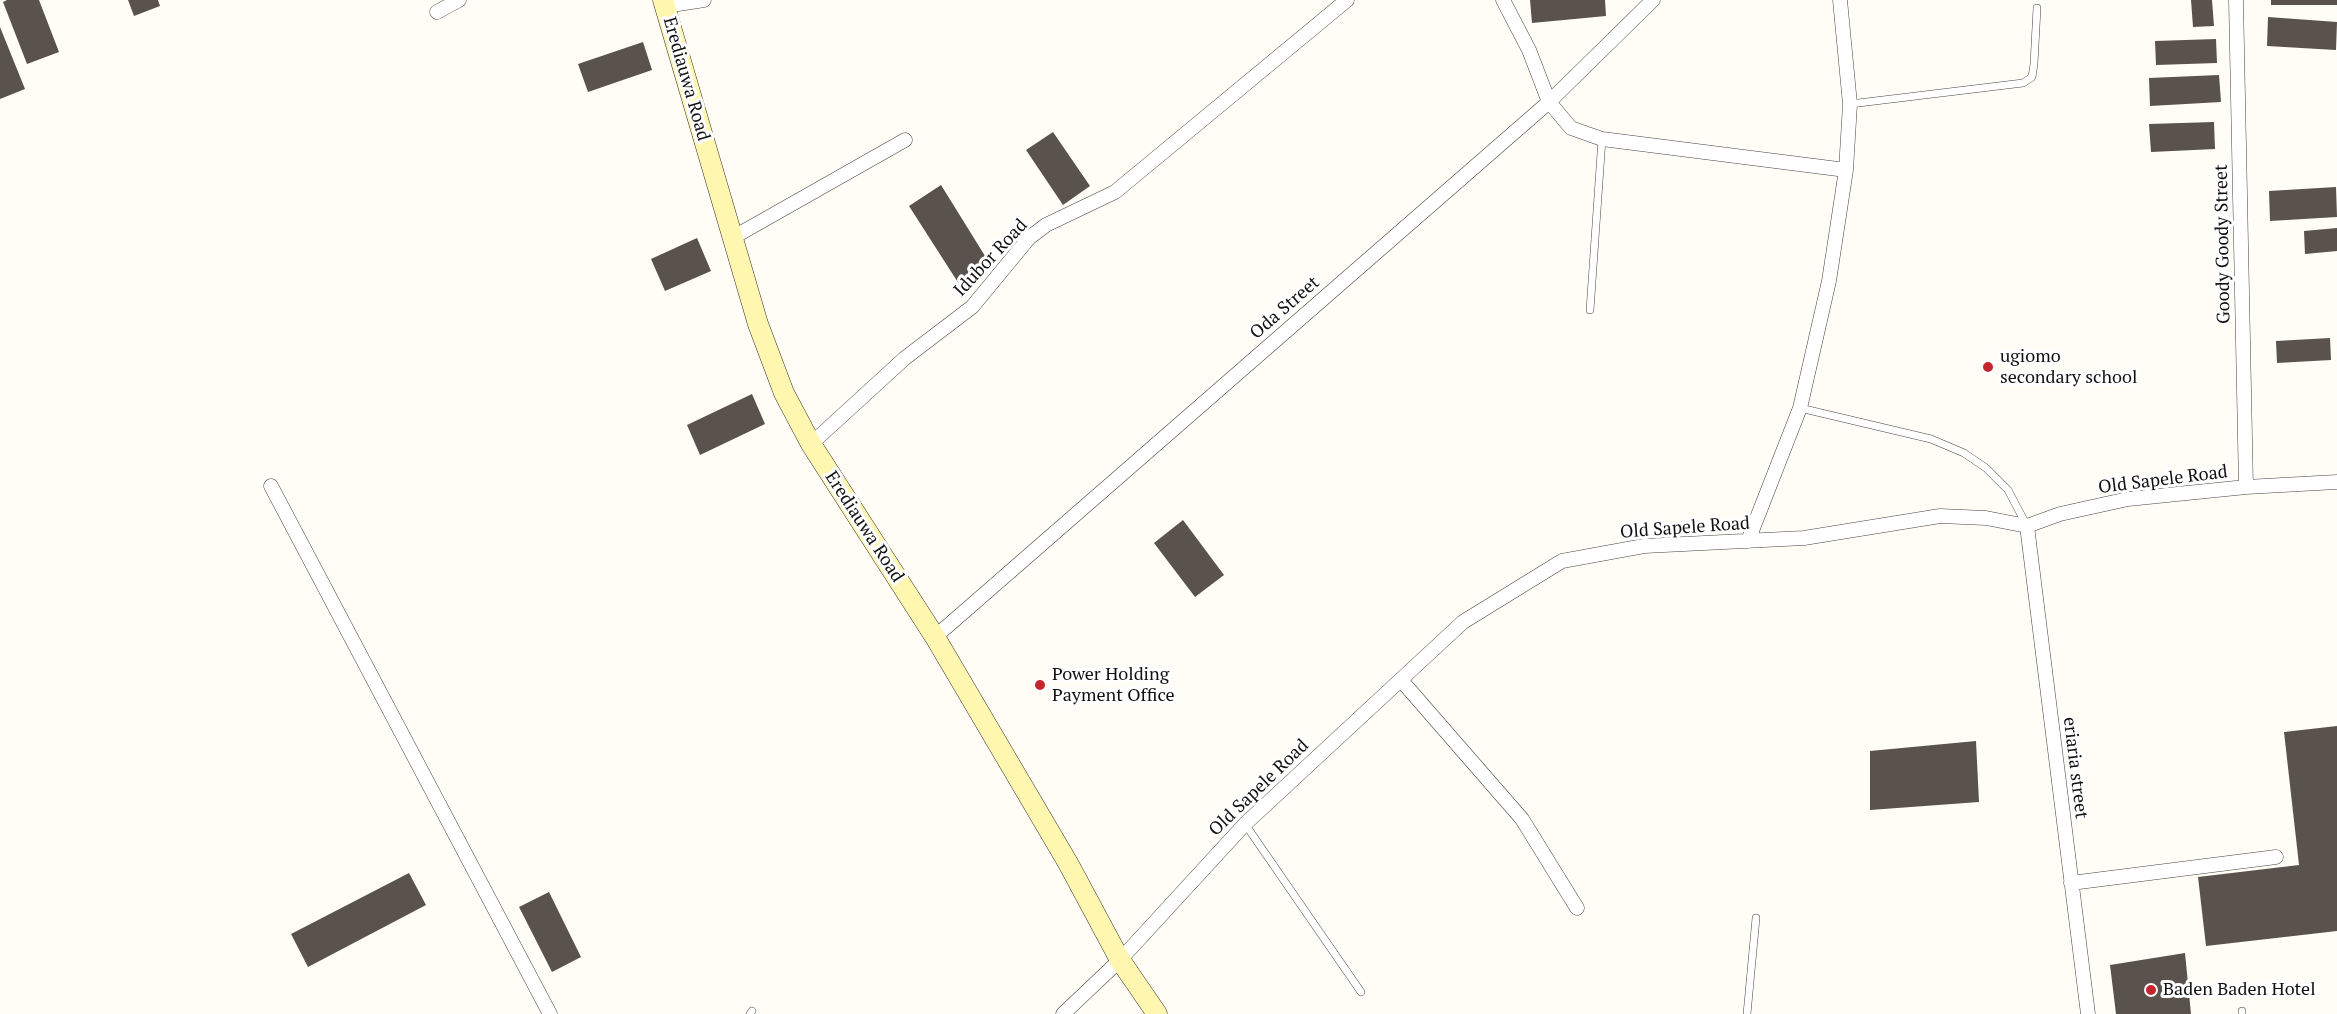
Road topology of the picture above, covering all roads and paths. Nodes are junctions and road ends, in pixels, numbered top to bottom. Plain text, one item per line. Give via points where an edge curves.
1 (459, 0) edge
2 (704, 0) edge
3 (1347, 0) edge
4 (1503, 0) edge
5 (1653, 0) edge
6 (1840, 0) edge
7 (2236, 0) edge
8 (664, 3) edge
9 (2037, 8) dead end
10 (437, 12) dead end
11 (1548, 102) junction
12 (1850, 104) junction
13 (1602, 139) junction
14 (904, 140) dead end
15 (1846, 170) junction
16 (732, 238) junction
17 (1590, 310) dead end
18 (1800, 408) junction
19 (811, 444) junction
20 (2337, 482) edge
21 (271, 486) dead end
22 (2246, 487) junction
23 (2027, 526) junction
24 (1748, 541) junction
25 (935, 638) junction
26 (1401, 680) junction
27 (1245, 824) junction
28 (2276, 857) dead end
29 (2072, 883) junction
30 (1577, 908) dead end
31 (1756, 918) dead end
32 (1120, 960) junction
33 (1361, 992) dead end
34 (550, 1014) edge
35 (1063, 1014) edge
36 (1157, 1014) edge
37 (1747, 1014) edge
38 (2088, 1014) edge

1 - 10 street
2 - 8 street
3 - 19 street, Idubor Road via 1115,192 1046,225 1029,238 972,307 904,358
4 - 11 street via 1529,51
5 - 11 street, Oda Street
6 - 12 street
7 - 22 street, Goody Goody Street
8 - 16 street, Erediauwa Road
9 - 12 lane via 2032,77 2023,83
11 - 13 street via 1571,128
11 - 25 street, Oda Street
12 - 15 street
13 - 15 street
13 - 17 lane
14 - 16 street
15 - 18 street via 1829,281
16 - 19 street, Erediauwa Road via 776,374
18 - 23 lane via 1931,439 1964,453 2008,490
18 - 24 street
19 - 25 street, Erediauwa Road
20 - 22 street, Old Sapele Road
21 - 34 street
22 - 23 street, Old Sapele Road via 2128,499 2060,514
23 - 24 street, Old Sapele Road via 1986,518 1940,516 1804,538
23 - 29 street, eriaria street
24 - 26 street, Old Sapele Road via 1644,546 1562,561 1463,622
25 - 32 street, Erediauwa Road via 1068,863
26 - 27 street, Old Sapele Road
26 - 30 street via 1522,819
27 - 32 street, Old Sapele Road
27 - 33 lane
28 - 29 street
29 - 38 street, eriaria street
31 - 37 lane
32 - 35 street, Old Sapele Road
32 - 36 street, Erediauwa Road

